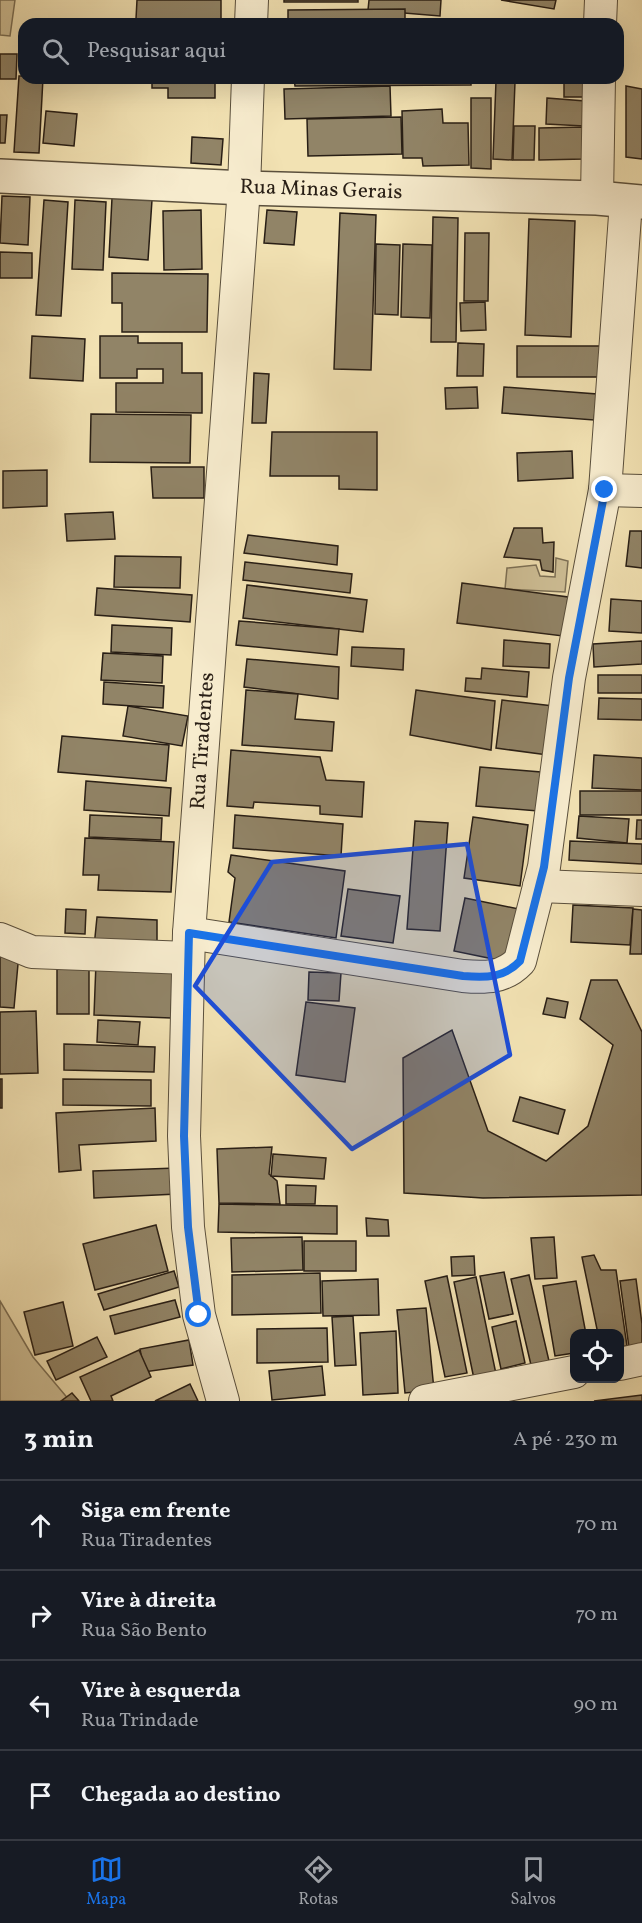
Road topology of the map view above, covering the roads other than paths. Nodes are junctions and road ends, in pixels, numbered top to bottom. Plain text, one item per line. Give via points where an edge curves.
1 (252, 0) edge
2 (601, 0) edge
3 (251, 18) edge
4 (600, 18) edge
5 (248, 84) edge
6 (600, 84) edge
7 (0, 176) edge
8 (244, 188) junction
9 (622, 200) edge
10 (605, 490) junction
11 (642, 491) edge
12 (539, 886) junction
13 (642, 890) edge
14 (0, 939) edge
15 (189, 946) junction
16 (642, 1359) edge
17 (624, 1363) edge
18 (570, 1373) edge
19 (223, 1401) edge
20 (425, 1401) edge

1 - 3 street
2 - 4 street
5 - 8 street, Rua Tiradentes
6 - 9 street
7 - 8 street, Rua Minas Gerais
8 - 9 street, Rua Minas Gerais
8 - 15 street, Rua Tiradentes
9 - 10 street
10 - 11 street
10 - 12 street via 569,678
12 - 13 street
12 - 15 street via 520,961 499,976 463,976
14 - 15 street via 32,952
15 - 19 street, Rua Tiradentes via 184,1136 188,1227 199,1315
16 - 17 street
18 - 20 street

